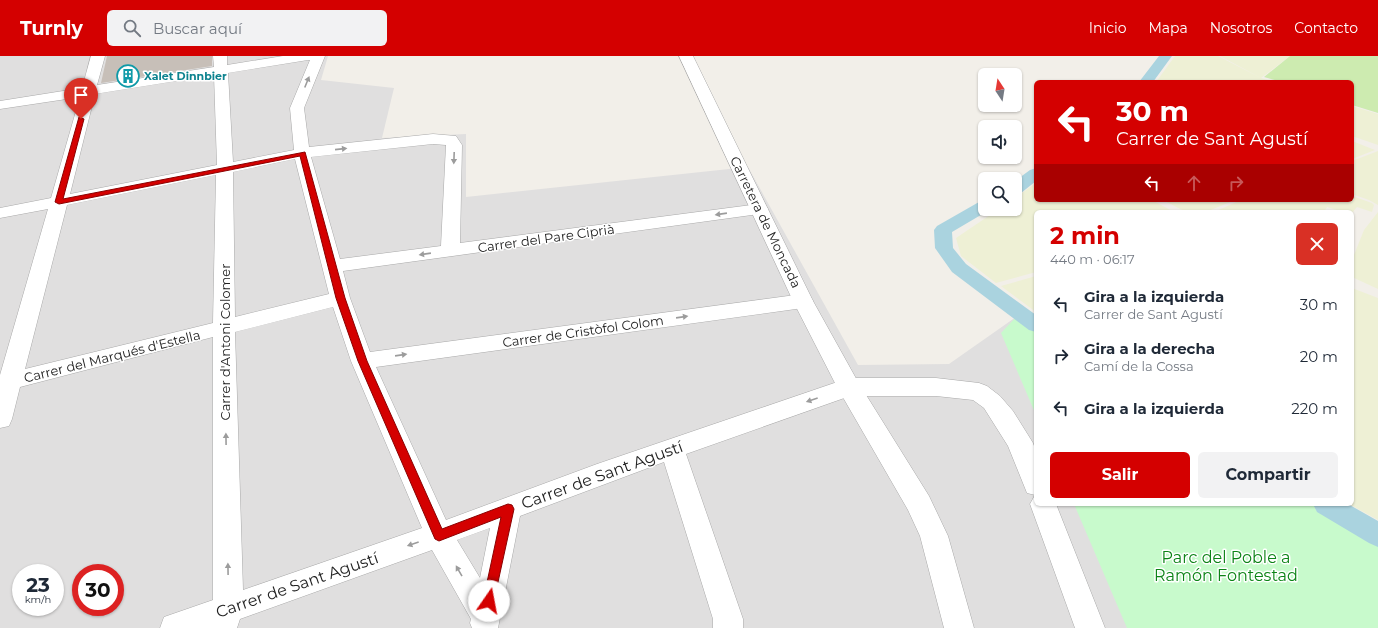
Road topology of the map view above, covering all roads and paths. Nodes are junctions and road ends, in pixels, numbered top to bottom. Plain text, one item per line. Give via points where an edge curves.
1 (98, 56) edge
2 (308, 56) edge
3 (318, 56) edge
4 (686, 56) edge
5 (220, 63) edge
6 (88, 91) junction
7 (0, 105) edge
8 (302, 153) junction
9 (225, 167) junction
10 (59, 202) junction
11 (759, 209) junction
12 (0, 213) edge
13 (450, 251) junction
14 (333, 266) junction
15 (340, 298) junction
16 (803, 300) junction
17 (224, 327) junction
18 (362, 361) junction
19 (5, 383) edge
20 (849, 387) junction
21 (0, 419) edge
22 (672, 449) junction
23 (1034, 480) edge
24 (1044, 506) edge
25 (508, 509) junction
26 (439, 536) junction
27 (225, 618) edge
28 (485, 622) edge
29 (175, 628) edge
30 (728, 628) edge
31 (959, 628) edge
32 (1090, 628) edge

1 - 6 street
2 - 5 street
8 -> 3 street via 297,108
4 - 11 street, Carretera de Moncada
5 - 6 street
5 - 9 street, Carrer d'Antoni Colomer
6 - 7 street
6 - 10 street
8 - 9 street
8 -> 13 street via 450,139 454,145
8 - 14 street
9 - 10 street
9 - 17 street, Carrer d'Antoni Colomer
10 - 12 street
10 - 19 street
11 -> 13 street, Carrer del Pare Ciprià
11 - 16 street, Carretera de Moncada
13 -> 14 street, Carrer del Pare Ciprià
14 - 15 street
15 - 17 street, Carrer del Marqués d'Estella
15 - 18 street
18 -> 16 street, Carrer de Cristòfol Colom
16 - 20 street, Carretera de Moncada
17 - 19 street, Carrer del Marqués d'Estella
27 -> 17 street, Carrer d'Antoni Colomer
18 - 26 street
19 - 21 street
20 -> 22 street, Carrer de Sant Agustí
20 - 23 street, Carrer de Sant Agustí via 936,387 979,392 992,402 1020,443
20 - 31 street, Carretera de Moncada via 919,504 934,536
22 - 25 street, Carrer de Sant Agustí
22 - 30 street via 728,619
24 - 32 street
25 - 26 street, Carrer de Sant Agustí
25 - 28 street
26 -> 27 street, Carrer de Sant Agustí
28 -> 26 street
27 - 29 street, Carrer de Sant Agustí

